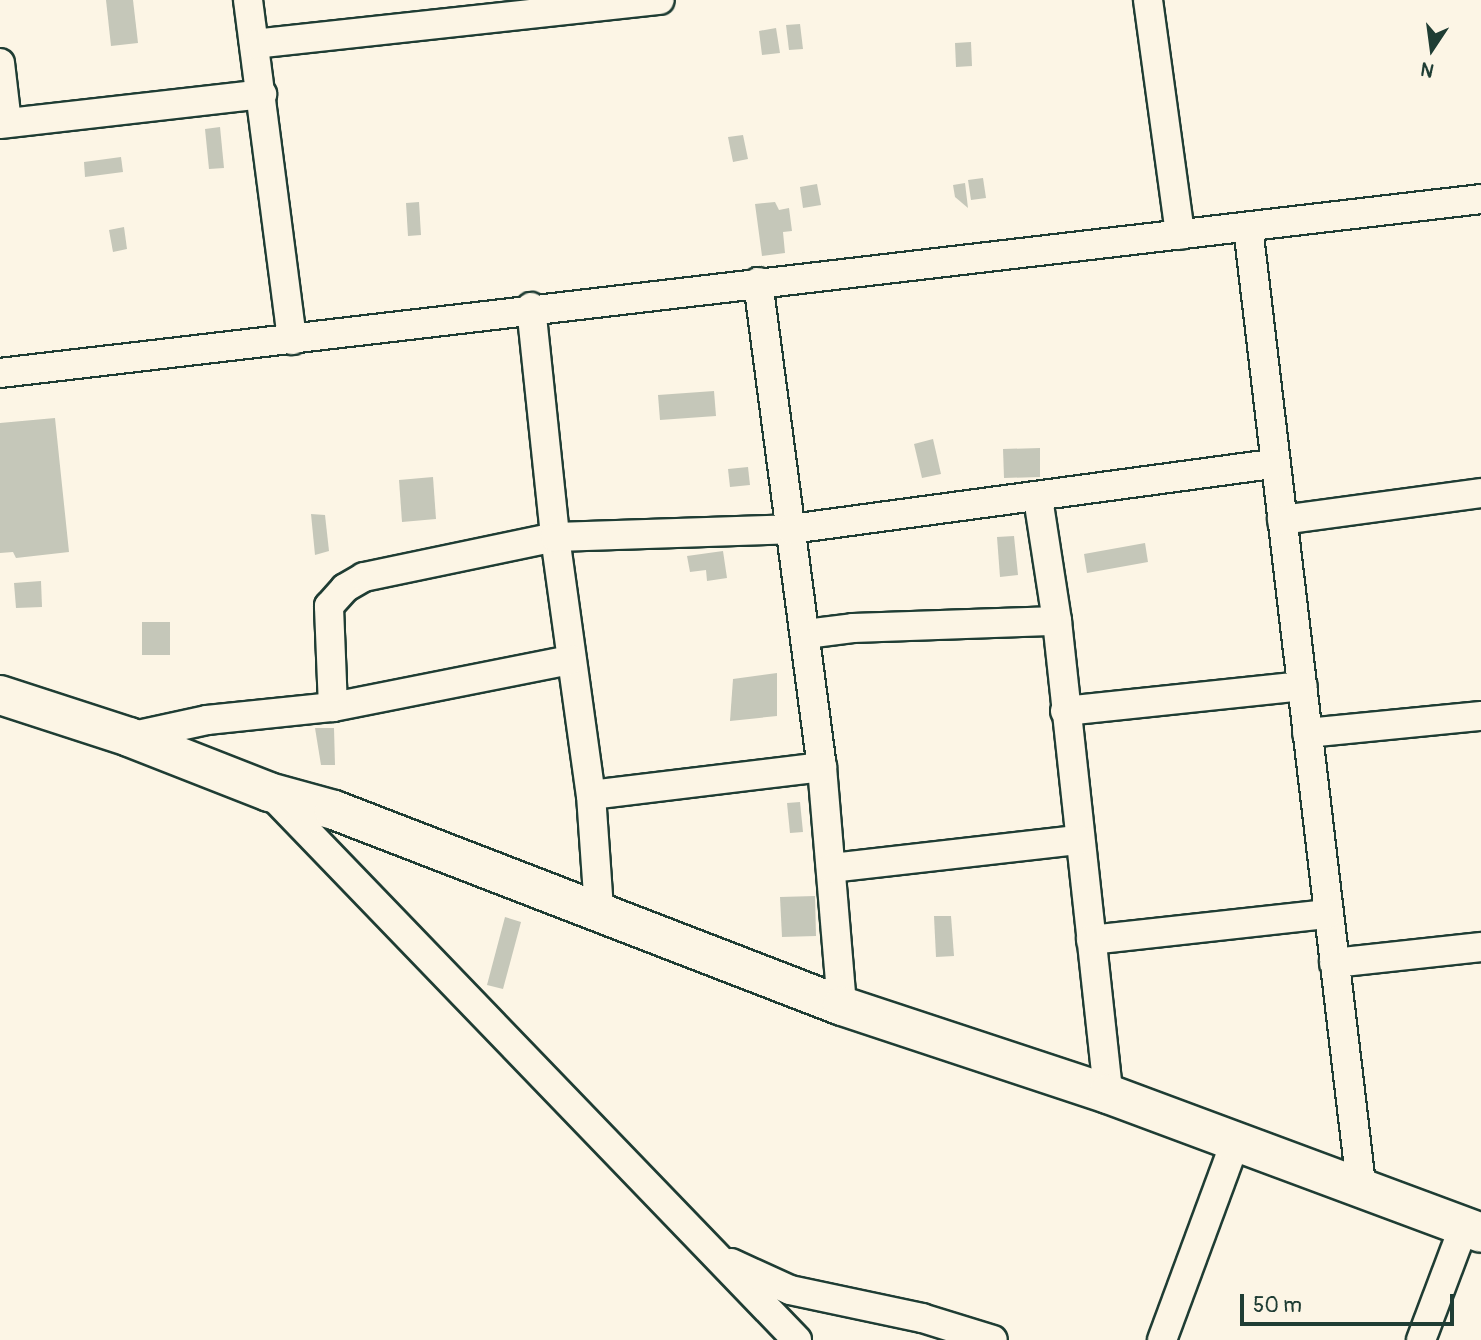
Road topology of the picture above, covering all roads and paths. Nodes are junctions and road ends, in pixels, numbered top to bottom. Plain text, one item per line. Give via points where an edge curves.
1 (248, 0) edge
2 (660, 0) edge
3 (1148, 0) edge
4 (254, 44) junction
5 (0, 64) edge
6 (262, 94) junction
7 (4, 124) edge
8 (1481, 199) edge
9 (1248, 227) junction
10 (1180, 235) junction
11 (758, 282) junction
12 (531, 307) junction
13 (292, 340) junction
14 (0, 373) edge
15 (1276, 463) junction
16 (1481, 494) edge
17 (1038, 498) junction
18 (1282, 520) junction
19 (791, 529) junction
20 (555, 537) junction
21 (1057, 621) junction
22 (806, 634) junction
23 (571, 660) junction
24 (1303, 687) junction
25 (0, 695) edge
26 (333, 707) junction
27 (1065, 711) junction
28 (1481, 716) edge
29 (1307, 733) junction
30 (129, 737) junction
31 (822, 767) junction
32 (269, 792) junction
33 (591, 795) junction
34 (1078, 840) junction
35 (831, 867) junction
36 (599, 909) junction
37 (1328, 914) junction
38 (1091, 940) junction
39 (1481, 947) edge
40 (1334, 963) junction
41 (842, 1006) junction
42 (1108, 1094) junction
43 (1236, 1140) junction
44 (1361, 1185) junction
45 (1473, 1230) edge
46 (715, 1256) junction
47 (797, 1340) edge
48 (993, 1340) edge
49 (1163, 1340) edge
50 (1421, 1340) edge

1 - 4 street
2 - 4 street
3 - 10 street
4 - 6 street
5 - 7 street
6 - 7 street
6 - 13 street
8 - 9 street
9 - 10 street
9 - 15 street
10 - 11 street
11 - 12 street
11 - 19 street
12 - 13 street
12 - 20 street
13 - 14 street
15 - 17 street
15 - 18 street
16 - 18 street
17 - 19 street
17 - 21 street
18 - 24 street
19 - 20 street
19 - 22 street
20 - 23 street
20 - 26 street via 364,577 345,588 329,606
21 - 22 street via 853,628
21 - 27 street
22 - 31 street
23 - 26 street
23 - 33 street
24 - 27 street
24 - 29 street
25 - 30 street
26 - 30 street via 207,720
27 - 34 street
28 - 29 street
29 - 37 street
30 - 32 street
31 - 33 street
31 - 35 street
32 - 36 street via 334,810
32 - 46 street
33 - 36 street
34 - 35 street
34 - 38 street
35 - 41 street
36 - 41 street
37 - 38 street
37 - 40 street
38 - 42 street
39 - 40 street
40 - 44 street
41 - 42 street
42 - 43 street
43 - 44 street
43 - 49 street
44 - 45 street
45 - 50 street
46 - 47 street
46 - 48 street via 790,1290 922,1318

